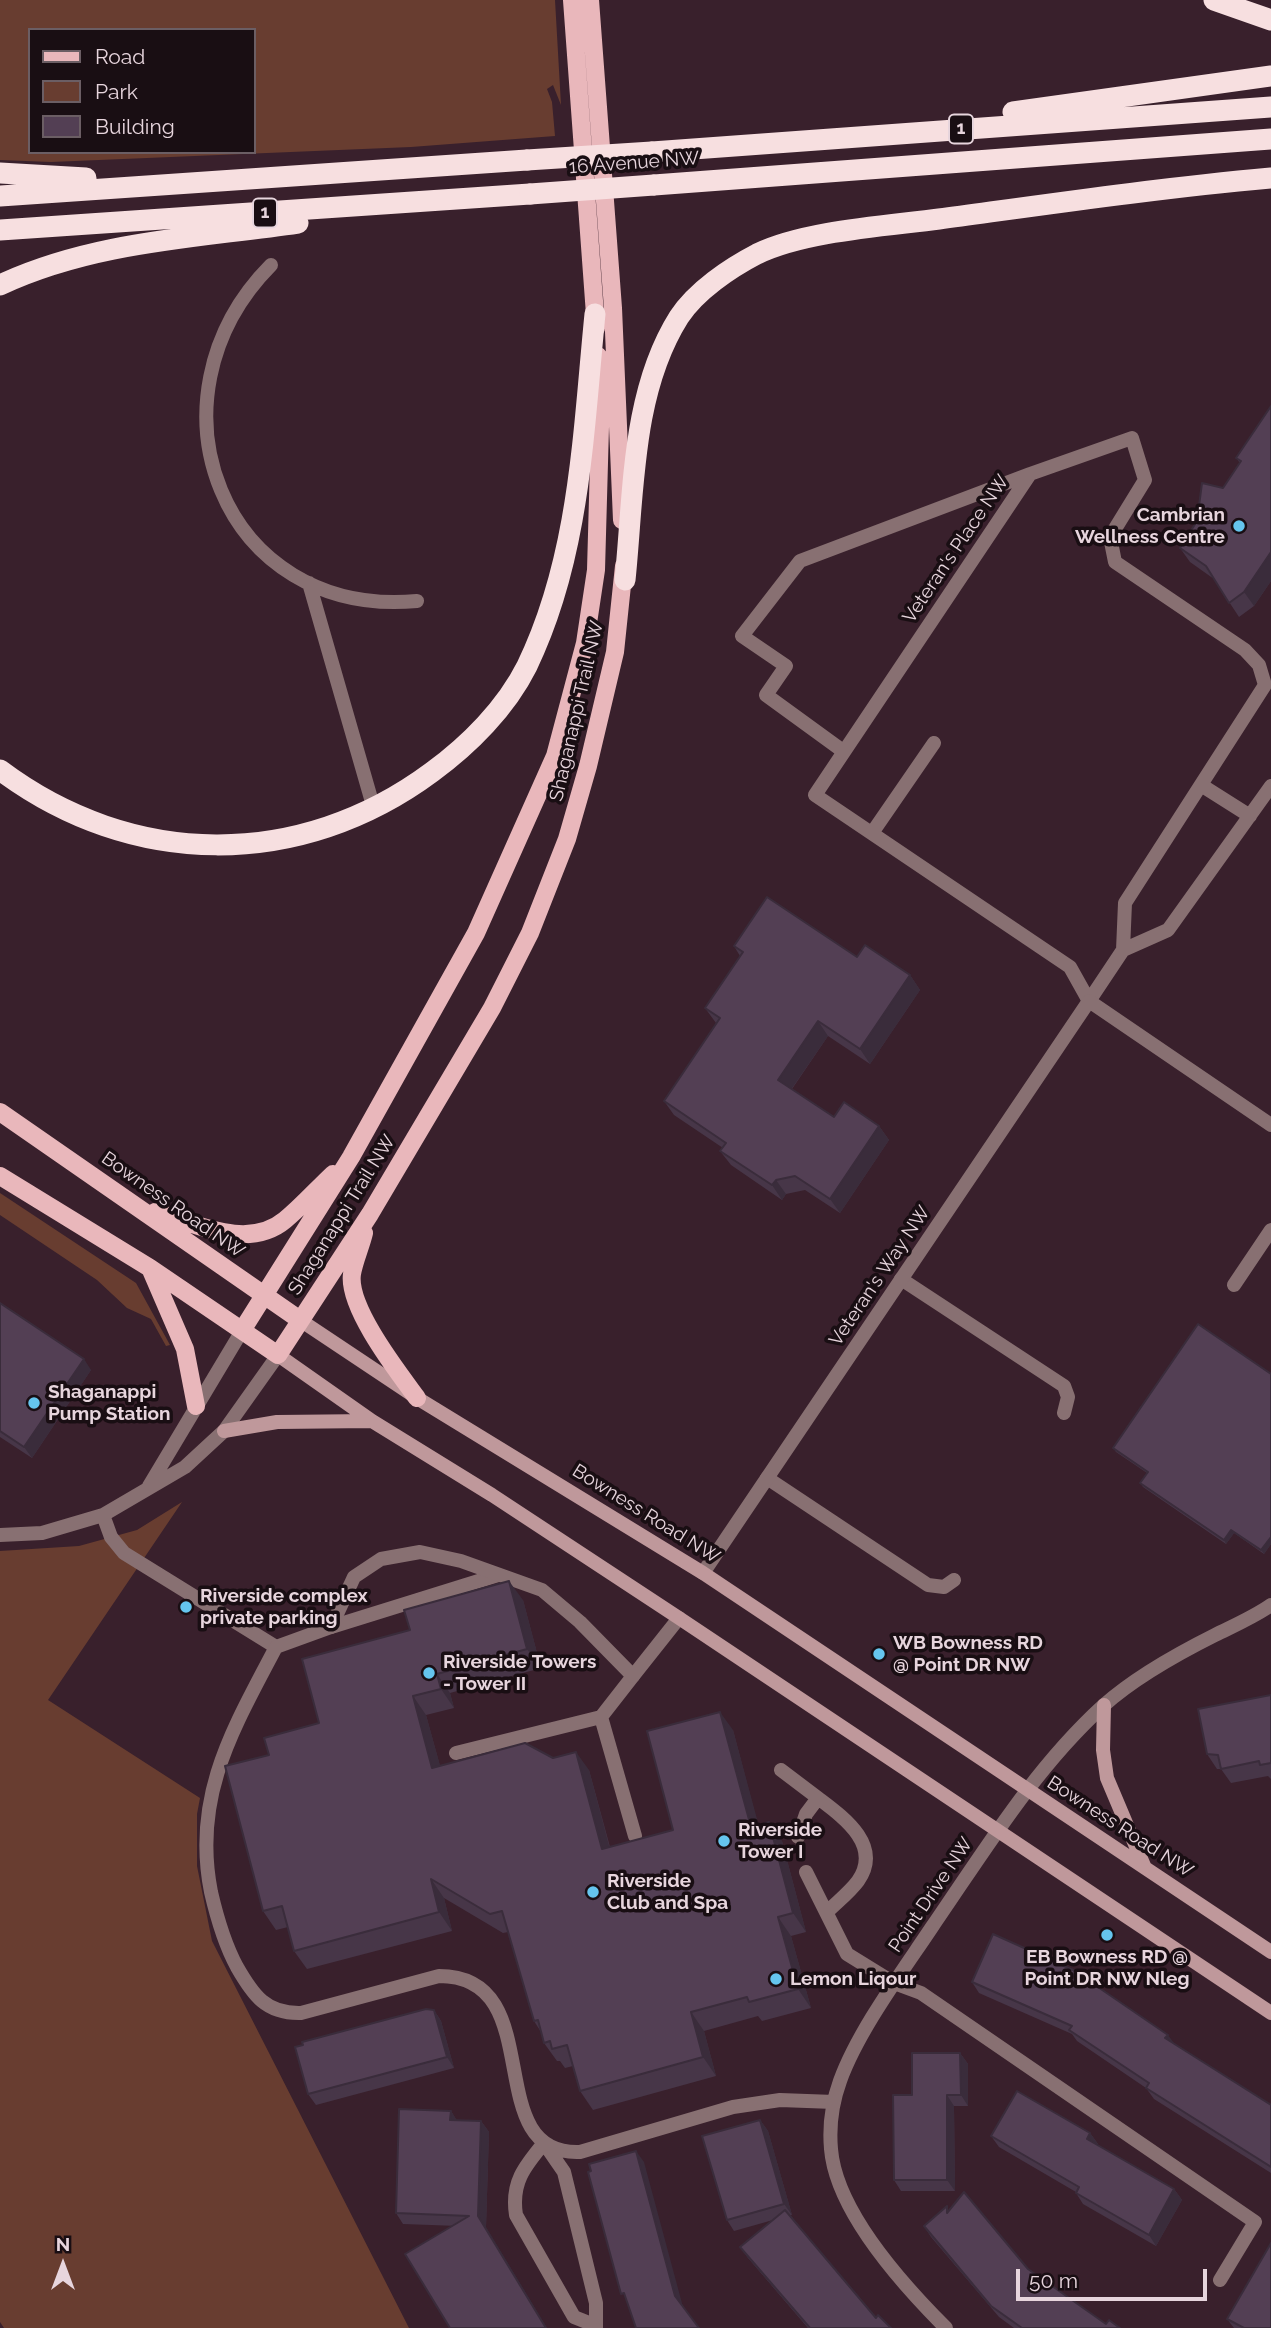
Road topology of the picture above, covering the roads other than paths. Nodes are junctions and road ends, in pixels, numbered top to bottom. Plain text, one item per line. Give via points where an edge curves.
1 (572, 0) edge
2 (590, 0) edge
3 (1214, 0) edge
4 (1271, 20) edge
5 (1271, 76) edge
6 (1271, 107) edge
7 (835, 138) junction
8 (1271, 139) edge
9 (0, 173) edge
10 (1271, 177) edge
11 (196, 183) junction
12 (0, 196) edge
13 (486, 196) junction
14 (0, 230) edge
15 (271, 265) dead end
16 (0, 285) edge
17 (595, 314) junction
18 (1030, 474) junction
19 (625, 580) junction
20 (309, 583) junction
21 (417, 601) dead end
22 (934, 743) dead end
23 (843, 751) junction
24 (0, 770) edge
25 (1201, 785) junction
26 (1271, 786) edge
27 (374, 809) junction
28 (1250, 816) junction
29 (872, 834) junction
30 (1123, 950) junction
31 (1089, 1001) junction
32 (0, 1112) edge
33 (1271, 1125) edge
34 (351, 1157) junction
35 (0, 1176) edge
36 (141, 1208) junction
37 (370, 1214) junction
38 (1271, 1230) edge
39 (150, 1268) junction
40 (901, 1279) junction
41 (1234, 1285) dead end
42 (265, 1295) junction
43 (300, 1320) junction
44 (243, 1329) junction
45 (278, 1355) junction
46 (417, 1398) junction
47 (196, 1406) junction
48 (1064, 1413) dead end
49 (372, 1421) junction
50 (224, 1431) junction
51 (767, 1478) junction
52 (149, 1486) junction
53 (103, 1516) junction
54 (0, 1535) edge
55 (703, 1573) junction
56 (498, 1575) junction
57 (954, 1580) dead end
58 (1271, 1605) edge
59 (679, 1618) junction
60 (331, 1628) junction
61 (276, 1647) junction
62 (633, 1676) junction
63 (1104, 1705) junction
64 (601, 1717) junction
65 (456, 1753) dead end
66 (781, 1770) dead end
67 (1026, 1791) junction
68 (818, 1798) junction
69 (998, 1830) junction
70 (635, 1836) dead end
71 (798, 1837) dead end
72 (1145, 1868) junction
73 (806, 1872) dead end
74 (827, 1912) junction
75 (1271, 1952) edge
76 (894, 1983) junction
77 (1271, 2013) edge
78 (834, 2102) junction
79 (544, 2143) junction
80 (1220, 2280) dead end
81 (595, 2326) edge
82 (946, 2328) edge

1 - 17 main road, Shaganappi Trail NW
2 - 19 main road, Shaganappi Trail NW via 613,308
3 - 4 highway
5 - 7 highway
6 - 7 highway, 16 Avenue NW / 1
7 - 11 highway, 16 Avenue NW / 1, bridge
8 - 13 highway, 16 Avenue NW / 1, bridge
9 - 11 highway
10 - 19 highway via 863,229 758,254 702,292 680,316 657,365 642,423
11 - 12 highway, 16 Avenue NW / 1
13 - 14 highway, 16 Avenue NW / 1
13 - 16 highway via 158,241 72,257
15 - 20 street via 238,302 215,352 205,407 208,440 215,476 239,523 268,556
17 - 27 highway via 569,542 555,596 525,669 475,736 406,791
17 - 34 main road, Shaganappi Trail NW via 601,391 596,570 585,643 555,755 477,933
18 - 23 street, Veteran's Place NW
18 - 23 street via 800,561 742,636 786,666 766,695
18 - 25 street, Veteran's Place NW via 1132,438 1145,480 1110,537 1115,562 1245,650 1259,665 1265,685
19 - 37 main road, Shaganappi Trail NW via 615,653 588,766 567,839 530,933 492,1008
20 - 21 street via 366,601
20 - 27 street
22 - 29 street
23 - 29 street, Veteran's Place NW via 815,795
24 - 27 highway via 37,796 106,827 190,845 285,839 324,830
25 - 28 street
25 - 30 street, Veteran's Place NW via 1125,903
26 - 28 street
28 - 30 street via 1168,930
29 - 31 street via 1070,967
30 - 31 street
31 - 33 street
31 - 40 street, Veteran's Way NW
32 - 36 main road, Bowness Road NW
34 - 36 main road via 283,1222 255,1233 237,1236
34 - 42 main road, Shaganappi Trail NW
35 - 39 main road
36 - 42 main road, Bowness Road NW
37 - 43 main road, Shaganappi Trail NW
37 - 46 main road via 351,1277 357,1301 378,1345
38 - 41 street
39 - 44 main road
39 - 47 main road via 185,1349
40 - 48 street via 1064,1387 1068,1397
40 - 51 street, Veteran's Way NW
42 - 43 main road, Bowness Road NW
42 - 44 main road, Shaganappi Trail NW
43 - 45 main road, Shaganappi Trail NW
43 - 46 main road, Bowness Road NW
44 - 45 main road
44 - 47 street
45 - 49 main road
45 - 50 street
46 - 55 main road, Bowness Road NW
47 - 52 street
49 - 50 main road via 277,1422
49 - 59 main road
50 - 52 street via 185,1466
51 - 55 street, Veteran's Way NW
51 - 57 street via 928,1585 944,1587
52 - 53 street
53 - 54 street via 42,1533
53 - 61 street via 124,1553
55 - 67 main road, Bowness Road NW
56 - 60 street
56 - 60 street via 420,1552 381,1559 354,1577
56 - 62 street via 542,1590
58 - 63 street, Point Drive NW via 1185,1650
59 - 62 street
59 - 69 main road
60 - 61 street
61 - 79 street via 226,1746 208,1807 207,1870 219,1927 232,1957 256,1997 287,2014 439,1976 454,1976 481,1987 499,2010 525,2117
62 - 64 street
63 - 67 street, Point Drive NW
63 - 72 main road via 1107,1778
64 - 65 street
64 - 70 street
66 - 68 street
67 - 69 street, Point Drive NW
67 - 72 main road, Bowness Road NW
68 - 71 street
68 - 74 street via 853,1825 864,1846 859,1880
69 - 76 street, Point Drive NW
69 - 77 main road
72 - 75 main road, Bowness Road NW
73 - 74 street
74 - 76 street via 848,1954
76 - 78 street, Point Drive NW via 848,2063
76 - 80 street via 921,1993 1255,2222
78 - 79 street via 780,2100 733,2107 580,2152 567,2153
78 - 82 street, Point Drive NW via 831,2151 843,2198 855,2219
79 - 81 street via 564,2172 596,2303
79 - 81 street via 520,2172 513,2197 516,2215 574,2317

